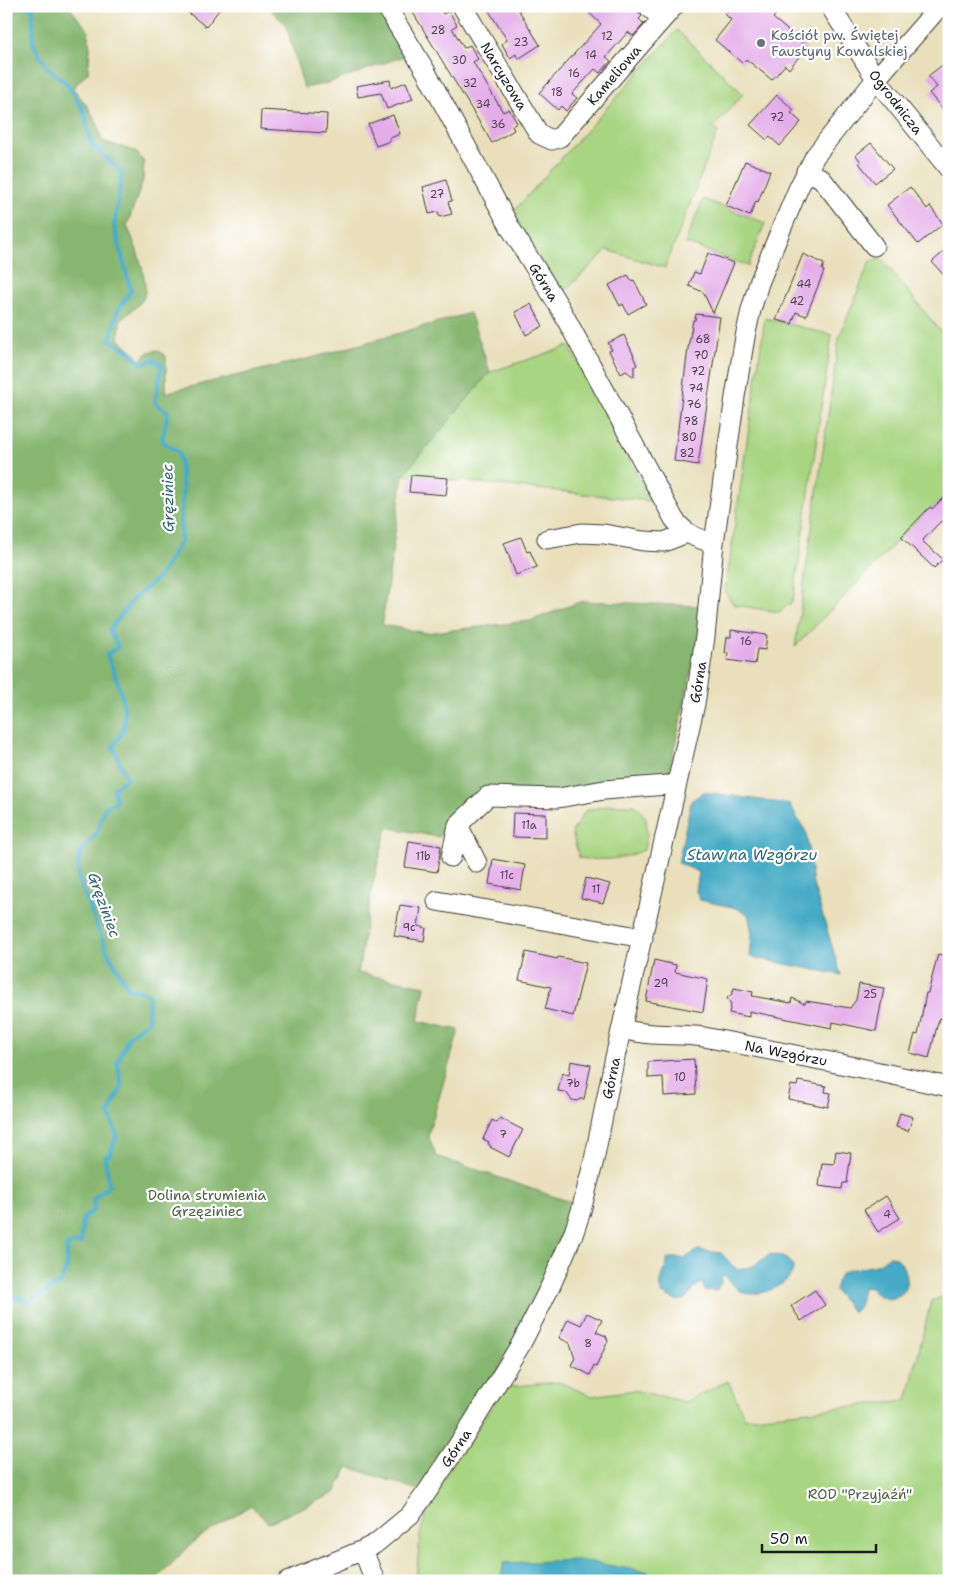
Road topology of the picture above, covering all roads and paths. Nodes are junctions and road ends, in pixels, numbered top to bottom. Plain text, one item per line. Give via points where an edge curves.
1 (386, 6) edge
2 (462, 6) edge
3 (648, 6) edge
4 (830, 6) edge
5 (940, 6) edge
6 (668, 13) edge
7 (876, 79) junction
8 (552, 140) joint
9 (949, 169) edge
10 (806, 171) junction
11 (874, 246) dead end
12 (687, 533) junction
13 (547, 539) dead end
14 (714, 543) junction
15 (676, 787) junction
16 (458, 825) junction
17 (451, 858) dead end
18 (477, 863) dead end
19 (437, 901) dead end
20 (643, 938) junction
21 (623, 1029) junction
22 (949, 1087) edge
23 (363, 1550) junction
24 (288, 1581) edge
25 (375, 1581) edge

1 - 12 street, Górna via 558,306 674,519
2 - 8 street, Narcyzowa via 539,134
3 - 6 street
4 - 7 street, Ogrodnicza
5 - 7 street, Górna
6 - 8 street, Kameliowa via 560,137
7 - 9 street, Ogrodnicza
7 - 10 street, Górna
10 - 11 street via 821,178
10 - 14 street, Górna via 767,262 751,310
12 - 13 street via 664,542 582,532
12 - 14 street, Górna
14 - 15 street, Górna via 701,667
15 - 16 street via 613,790 558,798 488,796
15 - 20 street, Górna
16 - 17 street
16 - 18 street
19 - 20 street
20 - 21 street, Górna
21 - 22 street, Na Wzgórzu via 704,1037
21 - 23 street, Górna via 581,1212 544,1299 506,1371 427,1492 410,1515
23 - 24 street, Górna
23 - 25 street

